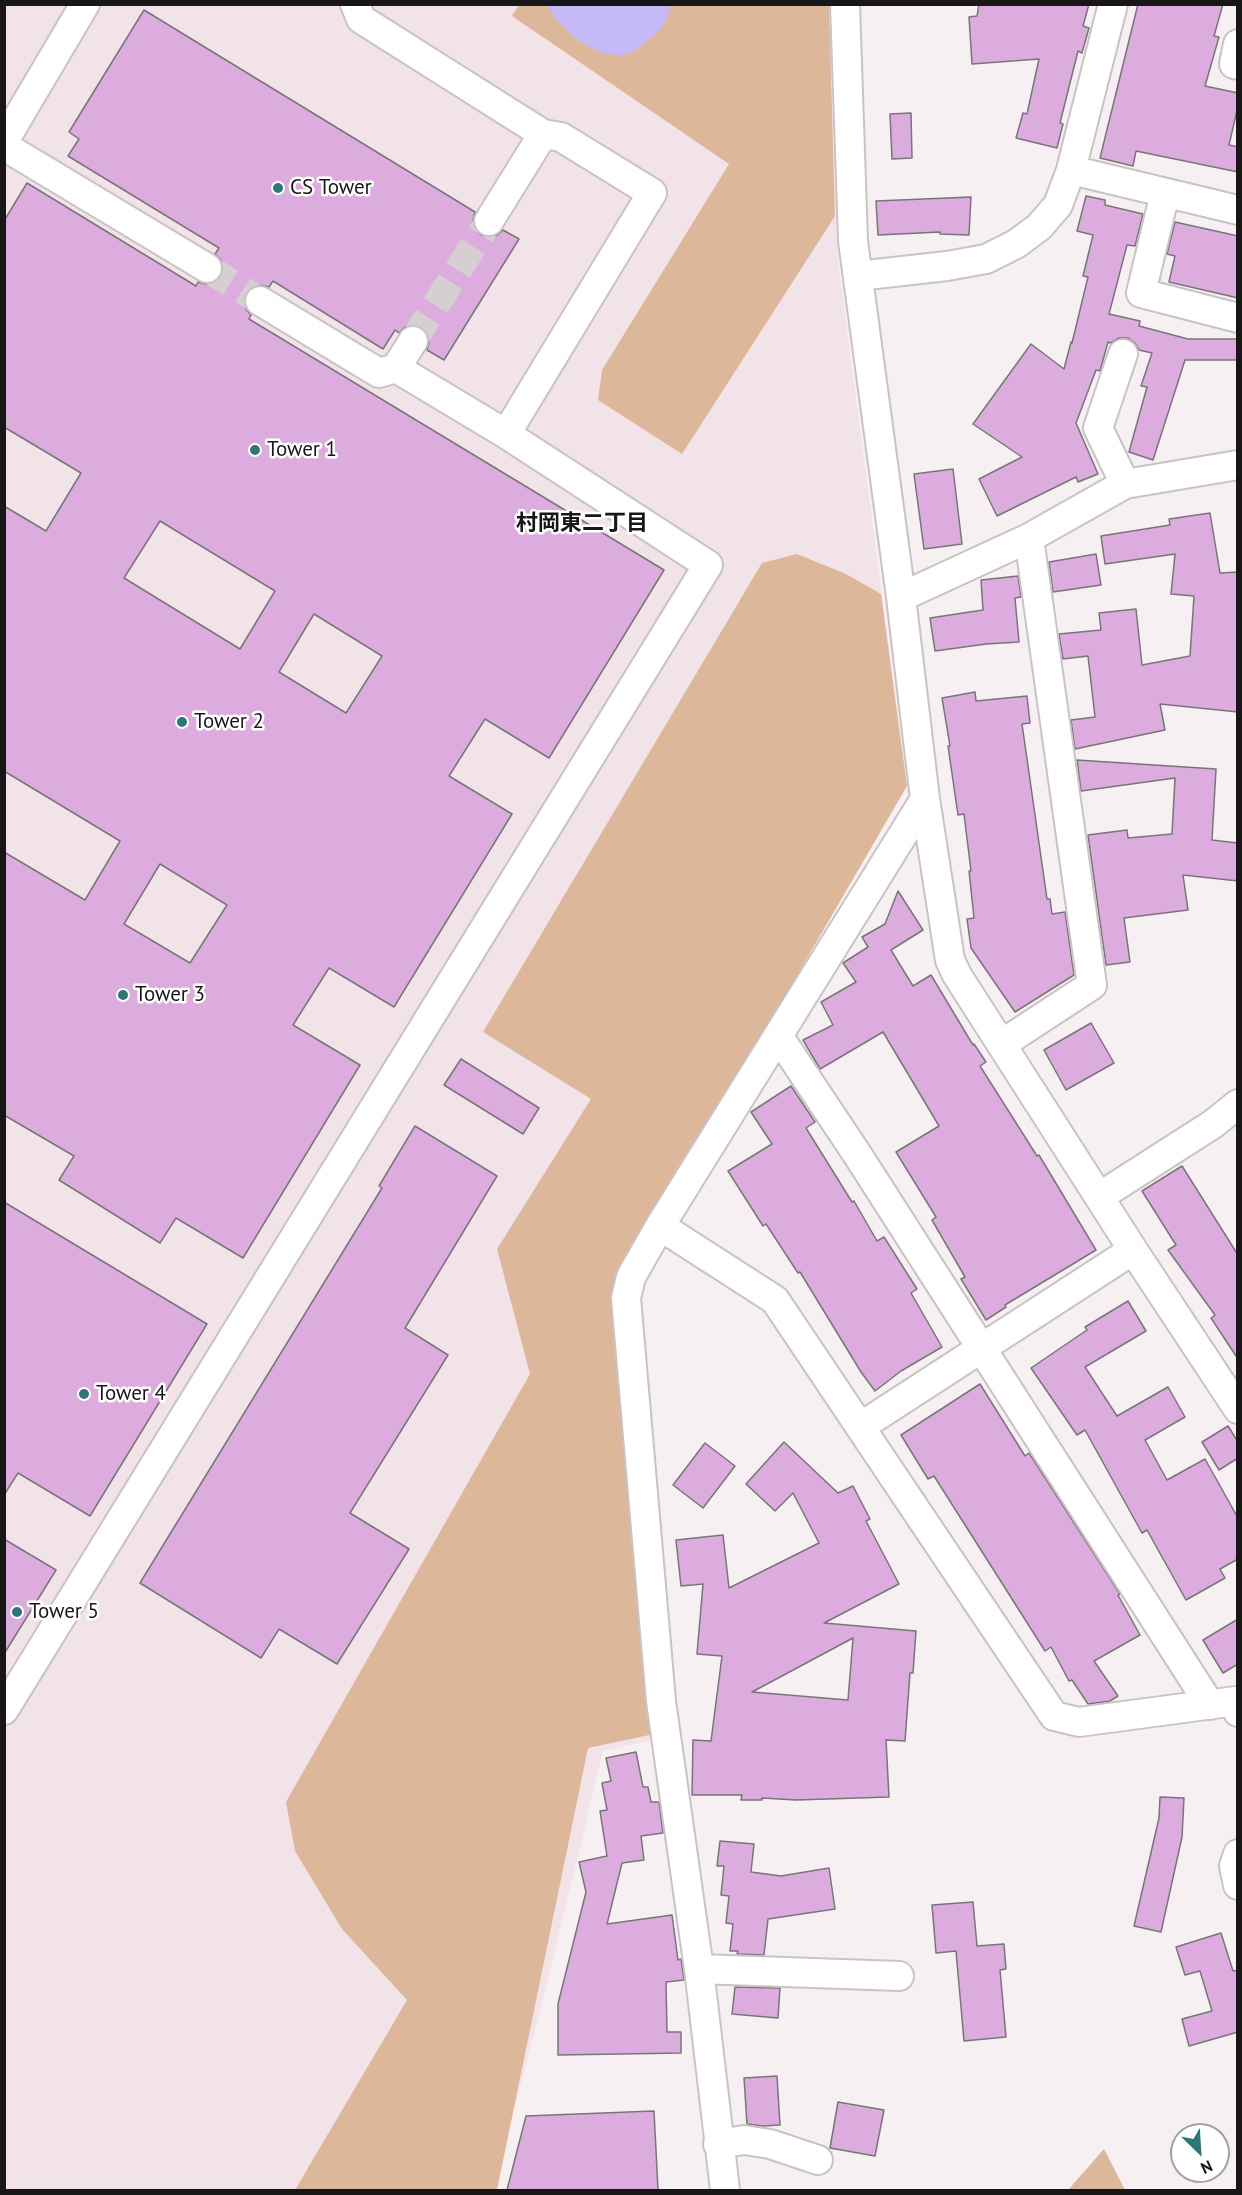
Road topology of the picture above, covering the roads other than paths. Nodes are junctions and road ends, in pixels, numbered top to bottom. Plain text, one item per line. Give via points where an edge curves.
1 (85, 4) edge
2 (355, 4) edge
3 (845, 4) edge
4 (1113, 4) edge
5 (1238, 44) edge
6 (1238, 65) edge
7 (543, 134) junction
8 (4, 141) edge
9 (4, 146) edge
10 (1071, 170) junction
11 (1165, 193) junction
12 (1238, 210) edge
13 (489, 220) tunnel mouth
14 (207, 268) tunnel mouth
15 (858, 276) junction
16 (260, 301) tunnel mouth
17 (1238, 318) edge
18 (413, 341) tunnel mouth
19 (1123, 354) dead end
20 (396, 368) junction
21 (506, 434) junction
22 (1238, 465) edge
23 (1125, 484) junction
24 (1029, 538) junction
25 (901, 597) junction
26 (925, 799) junction
27 (779, 1037) junction
28 (1002, 1044) junction
29 (1238, 1104) edge
30 (1099, 1197) junction
31 (660, 1226) junction
32 (1133, 1250) junction
33 (981, 1349) junction
34 (1238, 1409) edge
35 (860, 1427) junction
36 (1230, 1705) edge
37 (4, 1710) edge
38 (1238, 1854) edge
39 (1238, 1885) edge
40 (699, 1968) junction
41 (899, 1976) dead end
42 (718, 2144) junction
43 (818, 2160) dead end
44 (725, 2190) edge

1 - 8 street
2 - 7 street via 361,19
3 - 15 street via 853,241
4 - 10 street
5 - 6 street via 1234,64
7 - 13 street
7 - 21 street via 561,137 652,193
9 - 14 street
10 - 11 street
10 - 15 street via 1058,205 1040,227 1016,244 986,258 947,266
11 - 12 street
11 - 17 street via 1141,293
15 - 25 street
16 - 20 street via 379,373
18 - 20 street
19 - 23 street via 1098,428
20 - 21 street
21 - 37 street via 708,565
22 - 23 street
23 - 24 street
24 - 25 street
24 - 28 street via 1092,985
25 - 26 street
26 - 27 street
26 - 28 street via 950,960
27 - 31 street
27 - 33 street
28 - 30 street
29 - 30 street
30 - 32 street
31 - 35 street via 775,1300
31 - 40 street via 631,1277 626,1298 661,1701
32 - 33 street
32 - 34 street
33 - 35 street
33 - 36 street
35 - 36 street via 1054,1716 1079,1722
38 - 39 street via 1234,1866
40 - 41 street
40 - 42 street
42 - 43 street via 744,2140 770,2144
42 - 44 street

